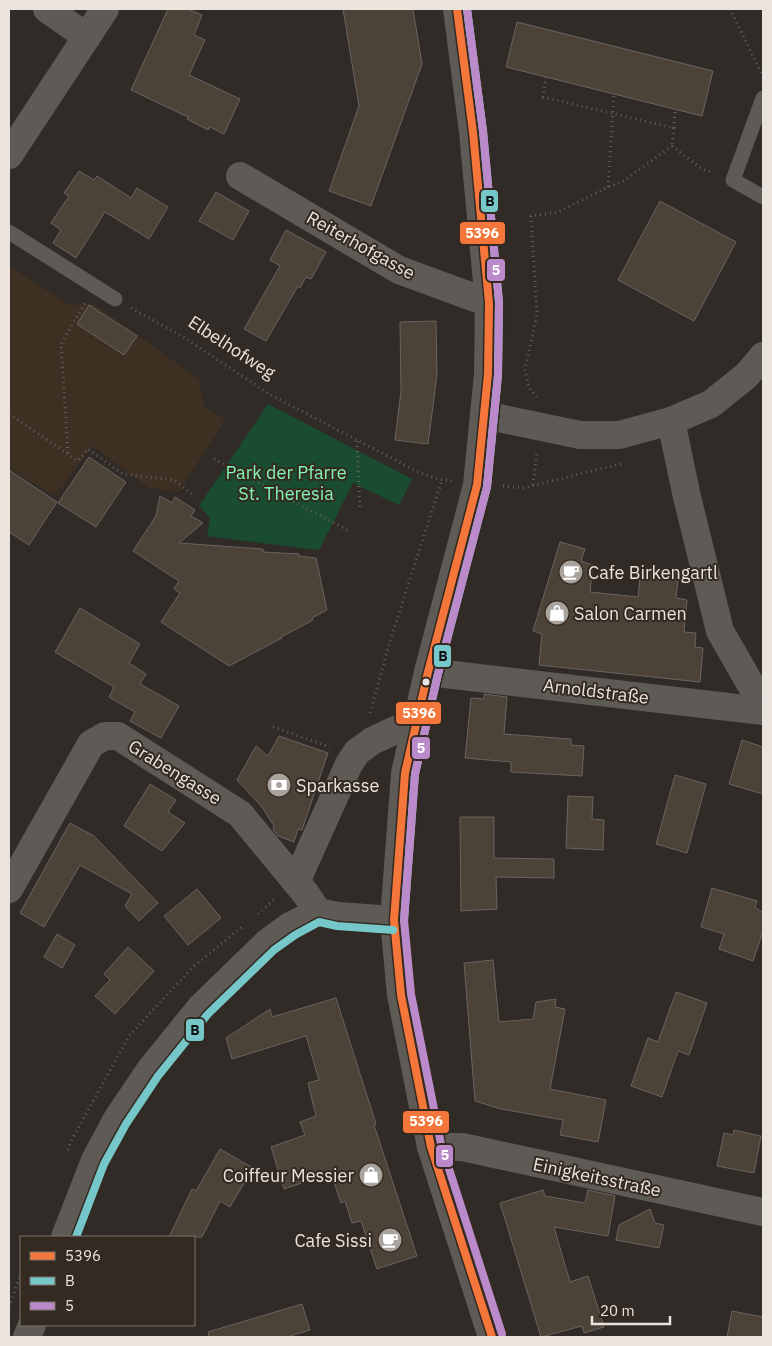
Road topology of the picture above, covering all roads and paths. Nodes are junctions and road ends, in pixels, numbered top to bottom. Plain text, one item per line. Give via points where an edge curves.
1 (47, 9) edge
2 (105, 9) edge
3 (457, 9) edge
4 (730, 9) edge
5 (86, 37) junction
6 (546, 77) dead end
7 (763, 77) edge
8 (614, 94) dead end
9 (763, 98) edge
10 (676, 109) dead end
11 (612, 113) junction
12 (674, 128) junction
13 (672, 146) junction
14 (9, 155) edge
15 (240, 176) dead end
16 (733, 180) junction
17 (608, 187) junction
18 (763, 197) edge
19 (9, 232) edge
20 (95, 286) junction
21 (115, 299) joint
22 (489, 302) junction
23 (763, 356) edge
24 (9, 414) edge
25 (484, 415) junction
26 (670, 421) junction
27 (541, 428) junction
28 (357, 440) junction
29 (68, 454) junction
30 (214, 459) dead end
31 (629, 462) dead end
32 (477, 485) junction
33 (533, 486) junction
34 (192, 494) dead end
35 (360, 510) dead end
36 (349, 531) dead end
37 (428, 672) junction
38 (763, 706) edge
39 (372, 709) junction
40 (763, 710) edge
41 (367, 715) dead end
42 (417, 720) junction
43 (274, 727) dead end
44 (348, 750) junction
45 (296, 882) junction
46 (9, 889) edge
47 (318, 912) junction
48 (394, 920) junction
49 (431, 1147) junction
50 (763, 1212) edge
51 (65, 1236) edge
52 (20, 1277) edge
53 (9, 1307) edge
54 (492, 1337) edge

1 - 5 street
2 - 5 street
3 - 22 street via 473,132
4 - 7 path
5 - 14 street
6 - 11 path via 543,97
8 - 11 path
9 - 16 lane
10 - 12 path
11 - 12 path
11 - 17 path
12 - 13 path
13 - 16 path via 702,169
13 - 17 path via 622,182
15 - 22 street, Reiterhofgasse via 399,270
16 - 18 lane
17 - 27 path via 558,212 531,216 537,314 525,369 528,388 542,403
19 - 20 lane
20 - 21 lane
20 - 29 path via 61,344
21 - 28 path, Elbelhofweg via 185,338 269,394
22 - 25 street
23 - 26 street via 711,404
24 - 29 path
25 - 27 street
25 - 32 street
26 - 27 street via 619,435 580,435
26 - 38 street via 720,631
27 - 33 path
28 - 35 path
28 - 39 path, Elbelhofweg via 418,472 442,480 391,638
29 - 34 path via 78,461 88,449 123,474 174,480
30 - 36 path
31 - 33 path
32 - 33 path
32 - 37 street
37 - 40 street, Arnoldstraße
37 - 42 street
39 - 41 path
39 - 44 path
42 - 44 street
42 - 48 street via 405,773
43 - 44 path
44 - 45 street via 349,764
45 - 46 street, Grabengasse via 240,814 118,736 105,736 91,744
45 - 47 street, Grabengasse
47 - 48 street
47 - 51 street via 268,942 201,1007 150,1070 117,1119 95,1160
48 - 49 street via 401,995
49 - 50 street, Einigkeitsstraße via 462,1147
49 - 54 street
52 - 53 path

